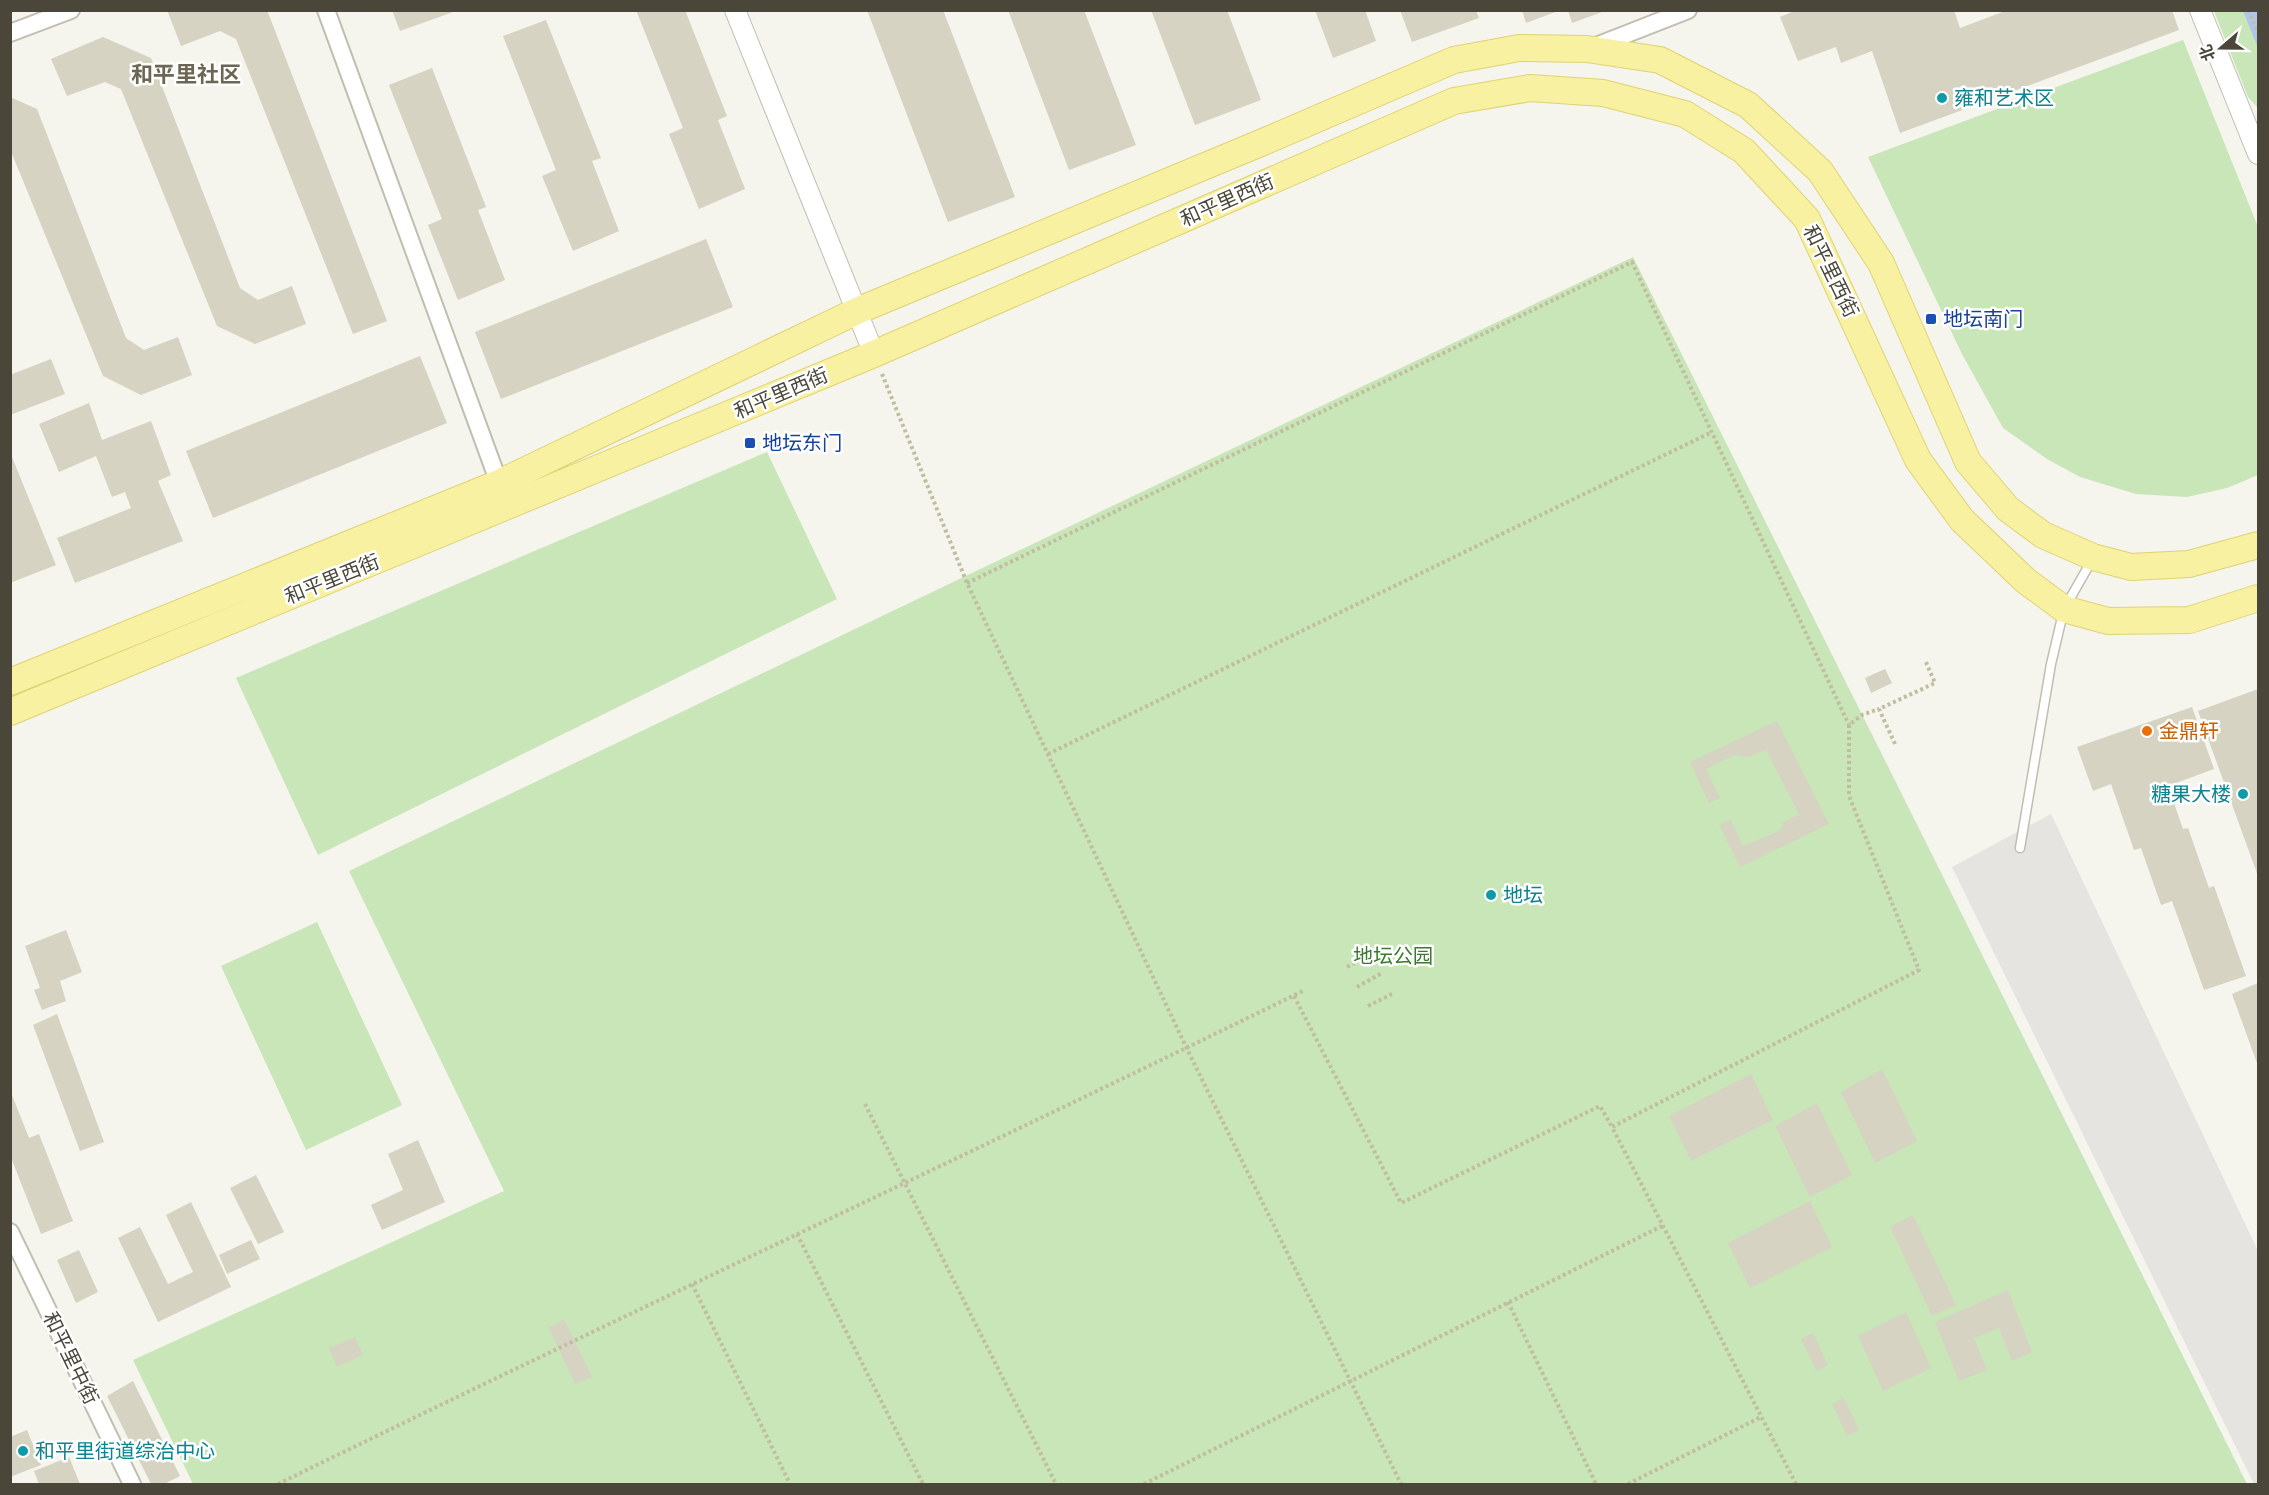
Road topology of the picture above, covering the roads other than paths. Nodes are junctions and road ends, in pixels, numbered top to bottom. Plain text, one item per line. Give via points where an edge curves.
1 (71, 10) edge
2 (326, 10) edge
3 (735, 10) edge
4 (1688, 10) edge
5 (2200, 10) edge
6 (10, 33) edge
7 (1587, 49) junction
8 (2254, 134) edge
9 (2259, 154) edge
10 (857, 311) junction
11 (874, 354) junction
12 (499, 483) junction
13 (2259, 545) edge
14 (2093, 556) junction
15 (2259, 598) edge
16 (2064, 609) junction
17 (10, 682) edge
18 (10, 712) edge
19 (2020, 848) dead end
20 (10, 1232) edge
21 (132, 1485) edge

1 - 6 street
2 - 12 street
3 - 10 street
4 - 7 street
5 - 8 street
7 - 10 main road, 和平里西街 via 1519,48 1454,60
7 - 14 main road, 和平里西街 via 1660,60 1748,105 1820,171 1881,263 1968,462 2008,509 2043,535
8 - 9 street
10 - 11 street
10 - 12 main road, 和平里西街
11 - 16 main road, 和平里西街 via 1454,101 1530,88 1603,93 1695,120 1744,151 1807,219 1918,460 1962,520 2026,581
11 - 18 main road, 和平里西街
12 - 17 main road, 和平里西街
13 - 14 main road, 和平里西街 via 2188,564 2132,567
14 - 16 lane
15 - 16 main road, 和平里西街 via 2189,620 2108,621
16 - 19 lane
20 - 21 street, 和平里中街

